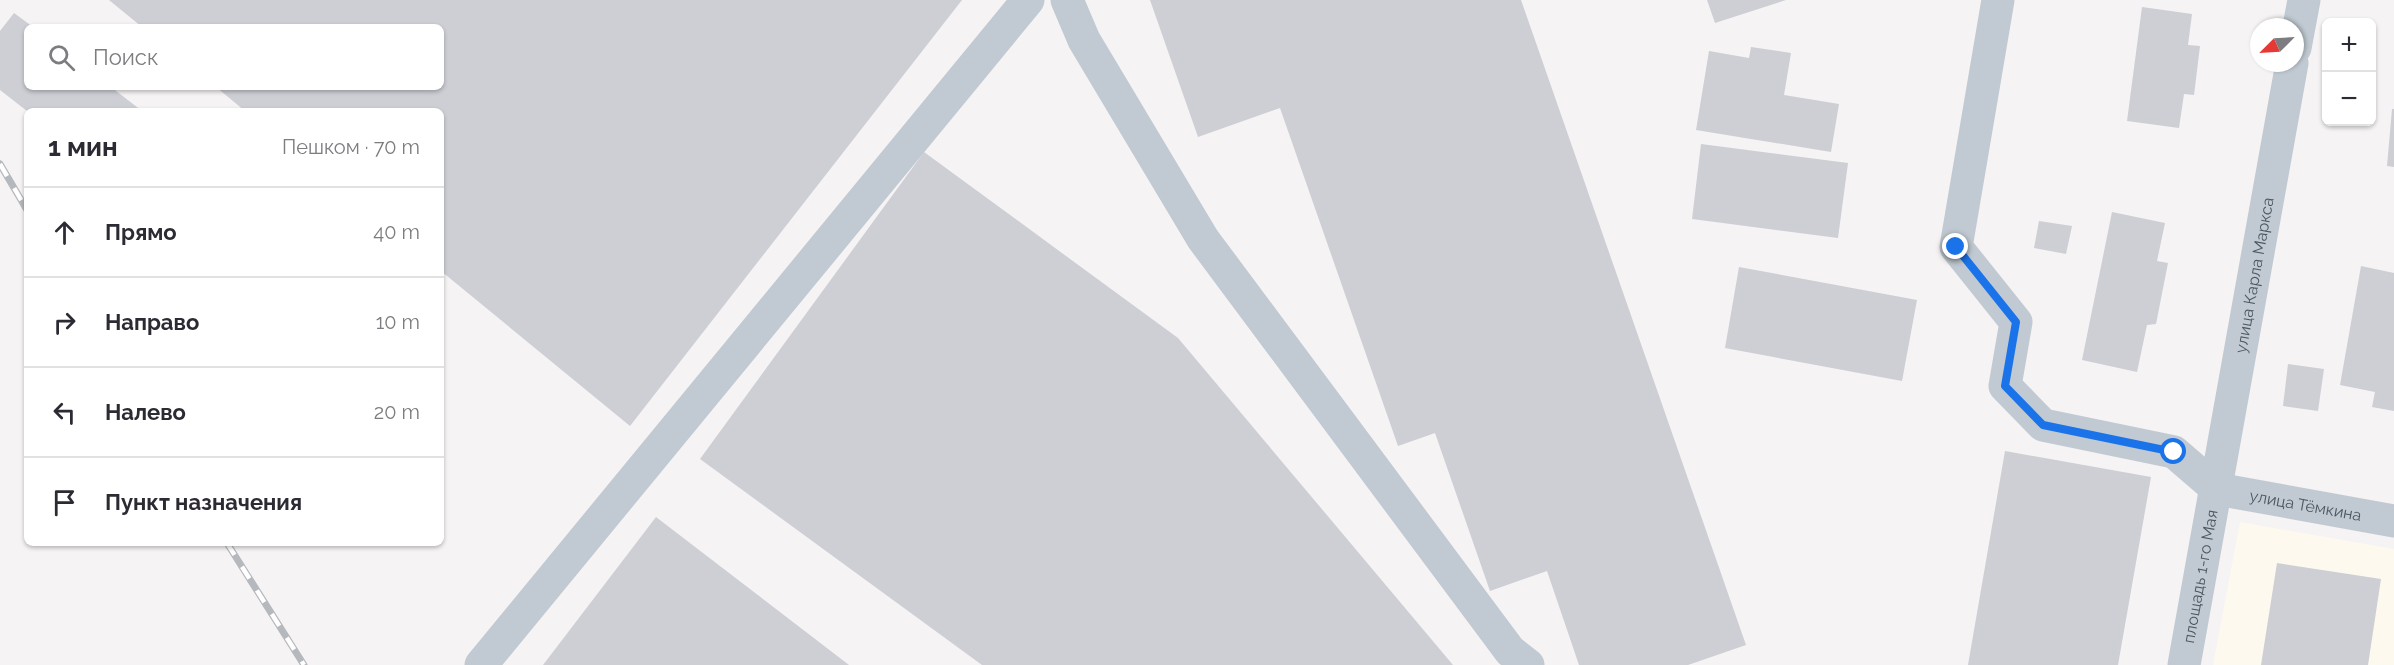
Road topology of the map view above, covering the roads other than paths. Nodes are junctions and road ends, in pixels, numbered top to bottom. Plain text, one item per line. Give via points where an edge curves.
1 (1028, 0) edge
2 (1067, 0) edge
3 (1998, 0) edge
4 (2304, 0) edge
5 (2301, 18) edge
6 (2290, 72) edge
7 (2217, 489) junction
8 (2394, 521) edge
9 (481, 665) edge
10 (1528, 665) edge
11 (2184, 665) edge

1 - 9 street
2 - 10 street via 1084,40 1203,239 1510,651
3 - 7 street via 1956,247 2016,322 2005,386 2043,425 2174,452
4 - 5 street
6 - 7 street, улица Карла Маркса
7 - 8 street, улица Тёмкина
7 - 11 street, площадь 1-го Мая

